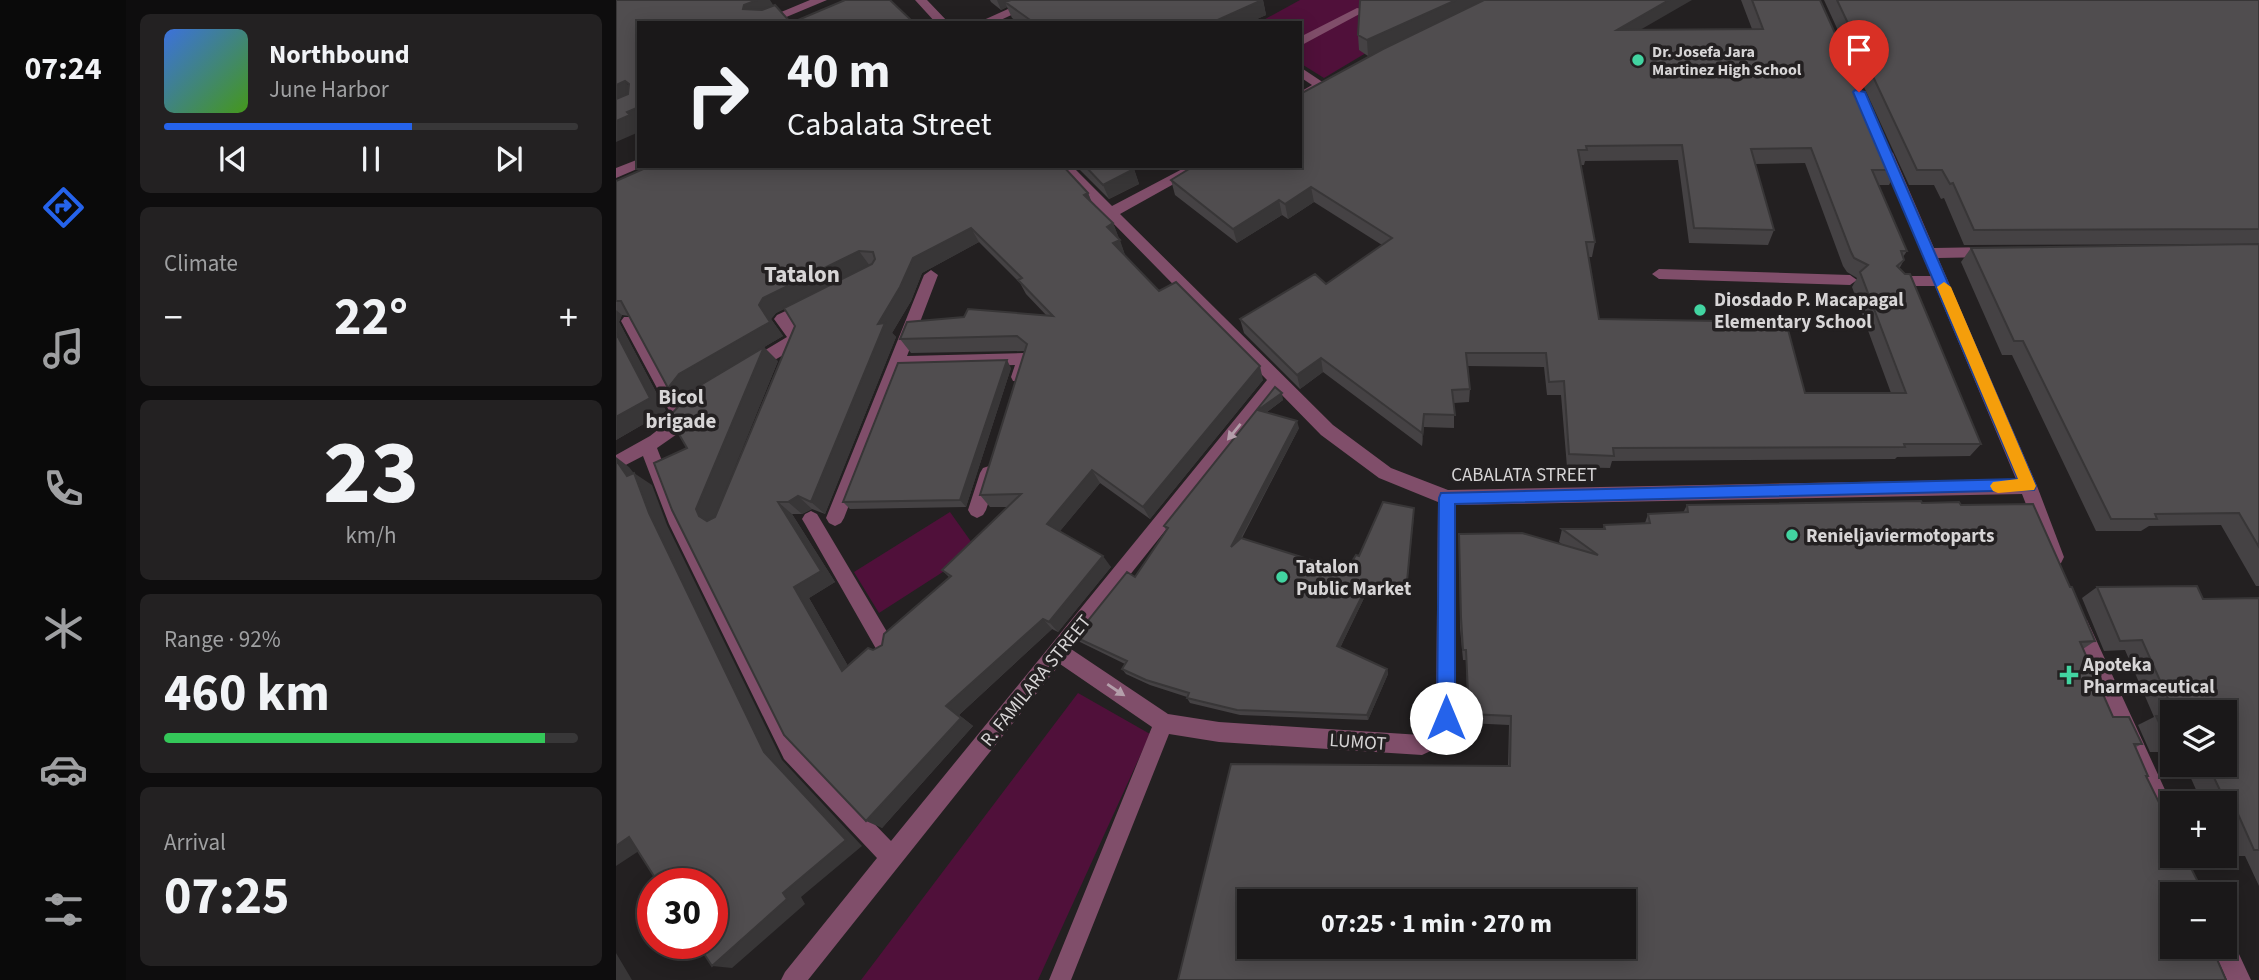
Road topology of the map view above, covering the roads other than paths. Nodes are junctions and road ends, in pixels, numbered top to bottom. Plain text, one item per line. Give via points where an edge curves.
1 (821, 0) edge
2 (920, 0) edge
3 (1038, 0) edge
4 (1361, 10) edge
5 (766, 21) edge
6 (941, 21) edge
7 (988, 21) edge
8 (1302, 41) edge
9 (1302, 72) edge
10 (1302, 97) edge
11 (1880, 139) edge
12 (637, 164) edge
13 (1066, 168) edge
14 (1195, 168) edge
15 (616, 173) edge
16 (1111, 213) junction
17 (2010, 252) edge
18 (1930, 253) junction
19 (1659, 274) dead end
20 (931, 275) dead end
21 (1850, 280) dead end
22 (1898, 281) edge
23 (1942, 281) junction
24 (818, 301) edge
25 (629, 321) edge
26 (797, 340) junction
27 (898, 362) junction
28 (788, 364) edge
29 (737, 374) edge
30 (1277, 379) junction
31 (701, 395) edge
32 (1013, 397) edge
33 (682, 420) junction
34 (648, 446) junction
35 (993, 460) edge
36 (616, 463) edge
37 (2028, 486) junction
38 (1447, 498) junction
39 (977, 510) edge
40 (835, 518) dead end
41 (811, 519) edge
42 (2060, 570) edge
43 (2073, 607) edge
44 (886, 648) edge
45 (1059, 652) junction
46 (1164, 723) junction
47 (2160, 803) edge
48 (890, 856) junction
49 (2229, 959) edge
50 (1059, 978) dead end
51 (793, 980) edge
52 (2239, 980) edge

1 - 5 street
2 - 6 street
3 - 7 street
4 - 8 street
9 - 10 street via 1326,83
11 - 18 street
12 - 15 street
13 - 16 street, CABALATA STREET
14 - 16 street
16 - 30 street, CABALATA STREET
17 - 18 street
18 - 23 street
19 - 21 street
20 - 27 street
22 - 23 street
23 - 37 street
24 - 26 street via 782,319
25 - 33 street
26 - 28 street
26 - 29 street
27 - 32 street via 1025,359
27 - 40 street
30 - 38 street, CABALATA STREET via 1327,430 1385,473
30 -> 45 street, R. FAMILARA STREET
31 - 33 street
33 - 34 street
34 - 36 street
34 - 48 street via 678,524 791,752
35 - 39 street
37 - 38 street, CABALATA STREET
37 - 42 street
38 - 46 street, LUMOT via 1446,718 1432,740 1422,745 1219,732
41 - 44 street
43 - 47 street
45 -> 46 street, LUMOT
45 - 48 street, R. FAMILARA STREET
46 - 50 street
48 - 51 street, R. FAMILARA STREET
49 - 52 street

